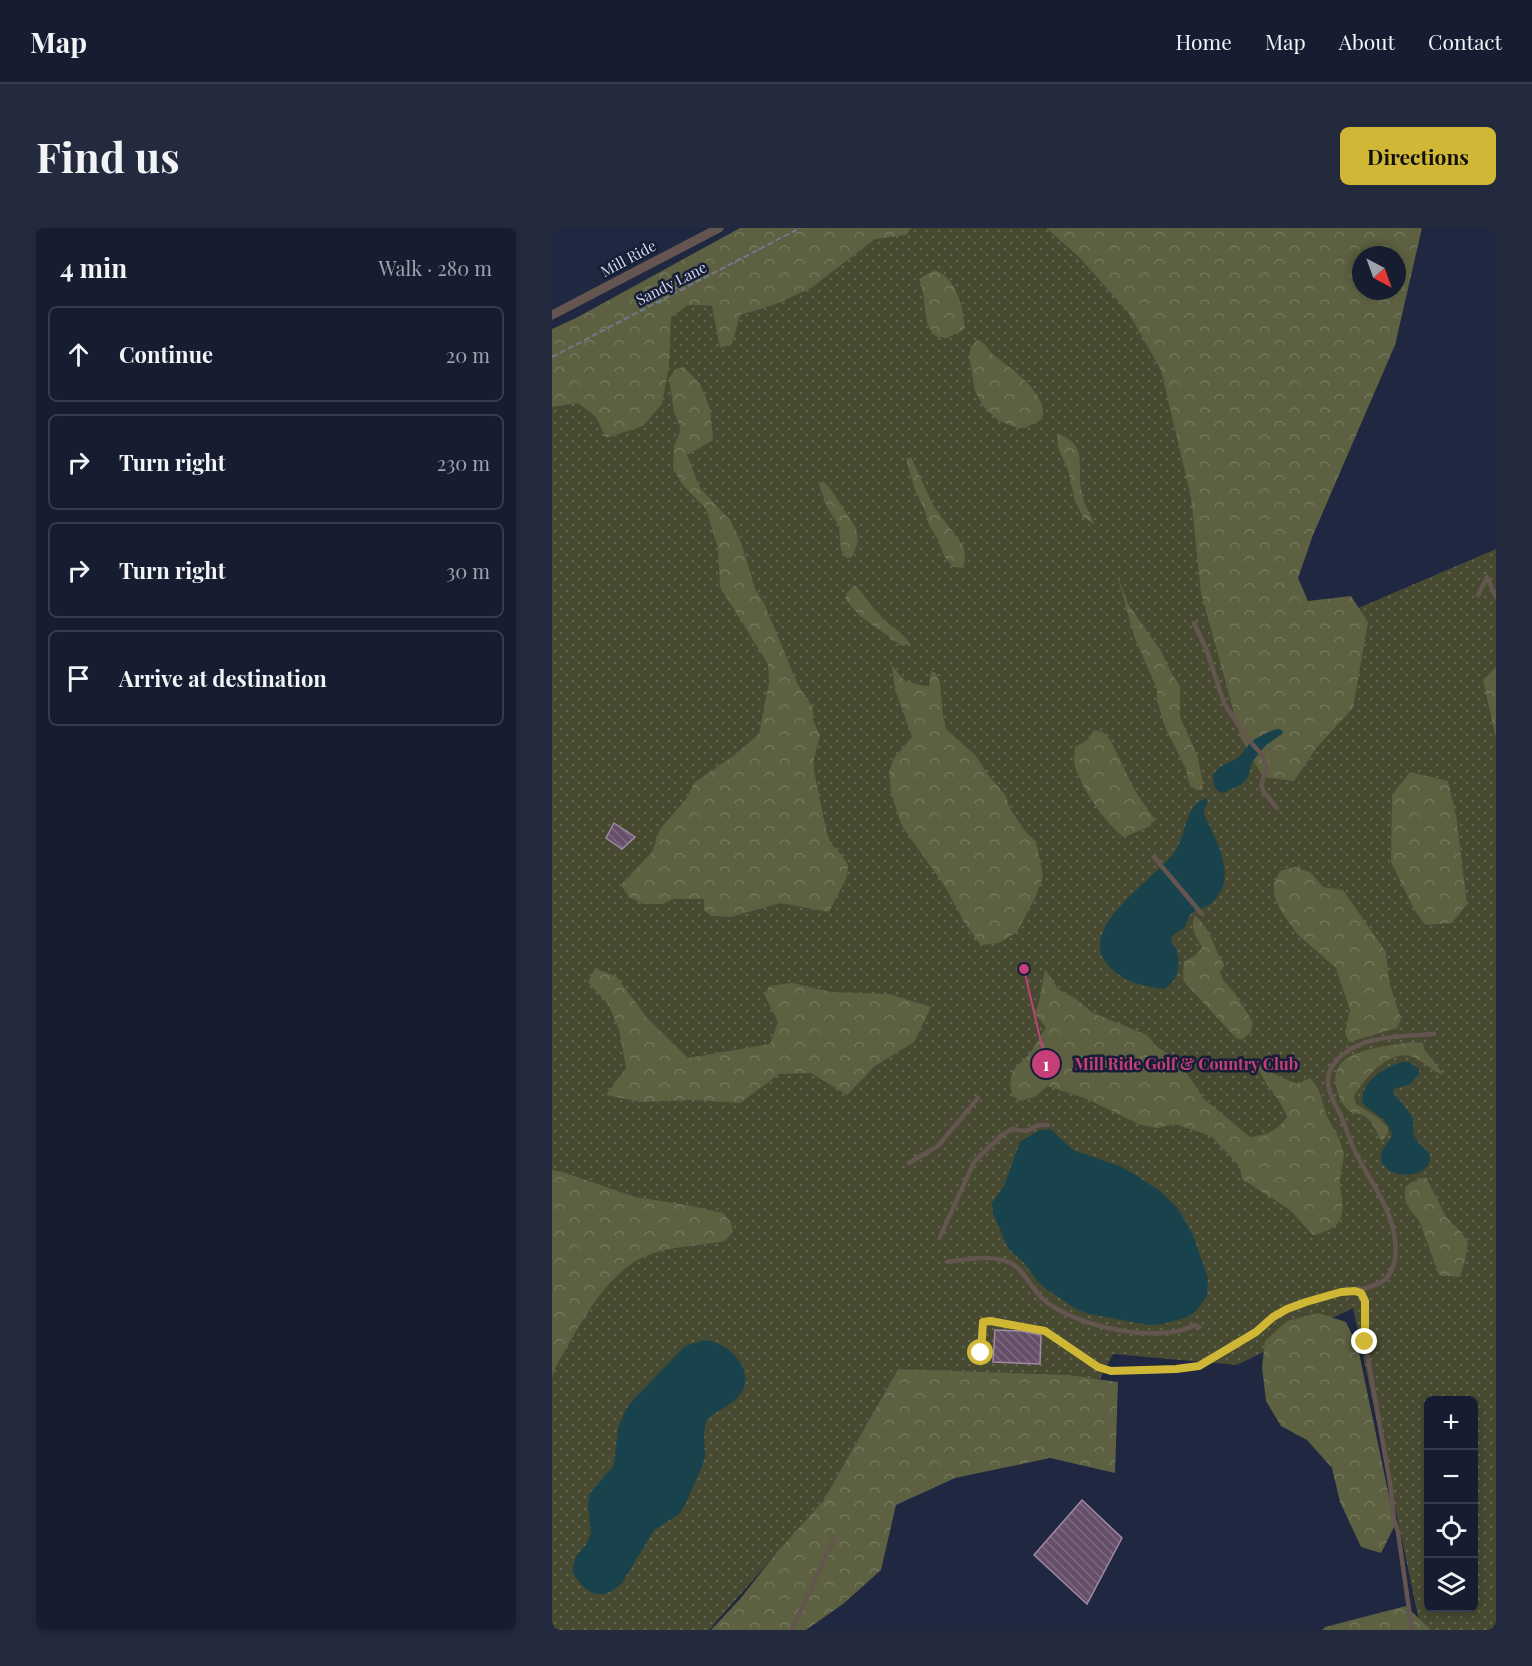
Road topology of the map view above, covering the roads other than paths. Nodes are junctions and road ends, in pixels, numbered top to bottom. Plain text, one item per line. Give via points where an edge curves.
1 (719, 228) edge
2 (552, 315) edge
3 (1478, 595) dead end
4 (1496, 597) edge
5 (1194, 623) dead end
6 (1276, 808) dead end
7 (1154, 857) dead end
8 (1201, 913) dead end
9 (1434, 1034) dead end
10 (978, 1098) dead end
11 (1048, 1125) dead end
12 (909, 1163) dead end
13 (940, 1237) dead end
14 (947, 1262) dead end
15 (1355, 1291) junction
16 (1199, 1327) dead end
17 (981, 1353) dead end
18 (832, 1540) dead end
19 (792, 1630) edge
20 (1412, 1630) edge

1 - 2 street, Mill Ride
3 - 4 lane via 1487,577
5 - 6 lane via 1224,703 1263,756 1267,767 1261,785
7 - 8 lane
9 - 15 lane via 1384,1037 1363,1044 1341,1055 1331,1066 1327,1079 1331,1098 1389,1215 1396,1246 1394,1265 1386,1279
10 - 12 lane via 938,1146
11 - 13 lane via 1026,1131 1012,1129 979,1157
14 - 16 lane via 1004,1260 1016,1266 1051,1306 1115,1329 1154,1334
15 - 17 lane via 1326,1295 1287,1309 1199,1366 1111,1371 1098,1367 1045,1331 990,1321 983,1322
15 - 20 lane via 1365,1301 1365,1342
18 - 19 lane

